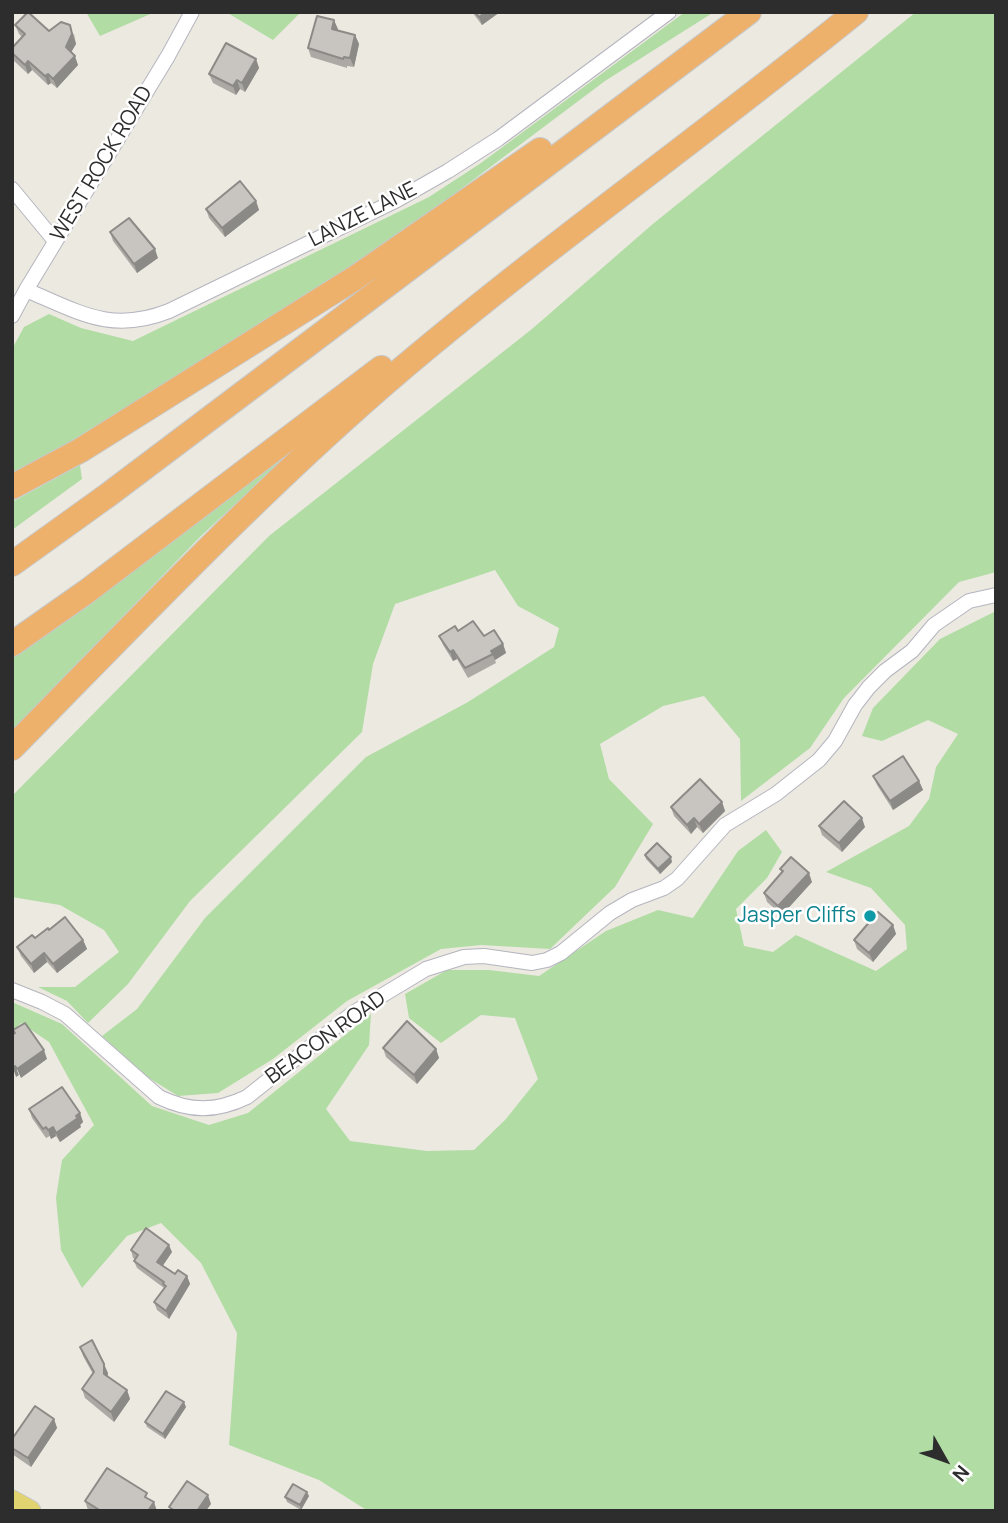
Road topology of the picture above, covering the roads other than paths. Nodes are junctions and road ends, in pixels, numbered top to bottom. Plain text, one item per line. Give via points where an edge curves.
1 (192, 12) edge
2 (668, 12) edge
3 (735, 12) edge
4 (749, 12) edge
5 (849, 12) edge
6 (856, 12) edge
7 (12, 189) edge
8 (55, 242) junction
9 (26, 290) junction
10 (12, 316) edge
11 (12, 487) edge
12 (12, 564) edge
13 (996, 595) edge
14 (12, 644) edge
15 (12, 748) edge
16 (12, 990) edge
17 (12, 1502) edge
18 (30, 1511) edge

1 - 8 street, WEST ROCK ROAD
2 - 9 street, LANZE LANE via 448,171 169,311 140,320 109,321
3 - 11 highway via 355,278 81,450
4 - 12 highway
5 - 14 highway
6 - 15 highway via 382,387 261,496
7 - 8 street
8 - 9 street, WEST ROCK ROAD
9 - 10 street, WEST ROCK ROAD
13 - 16 street, BEACON ROAD via 969,601 934,625 912,651 869,687 819,760 776,794 725,825 664,888 610,913 547,960 464,957 426,969 353,1013 247,1097 230,1105 195,1109 159,1097 65,1014
17 - 18 main road

